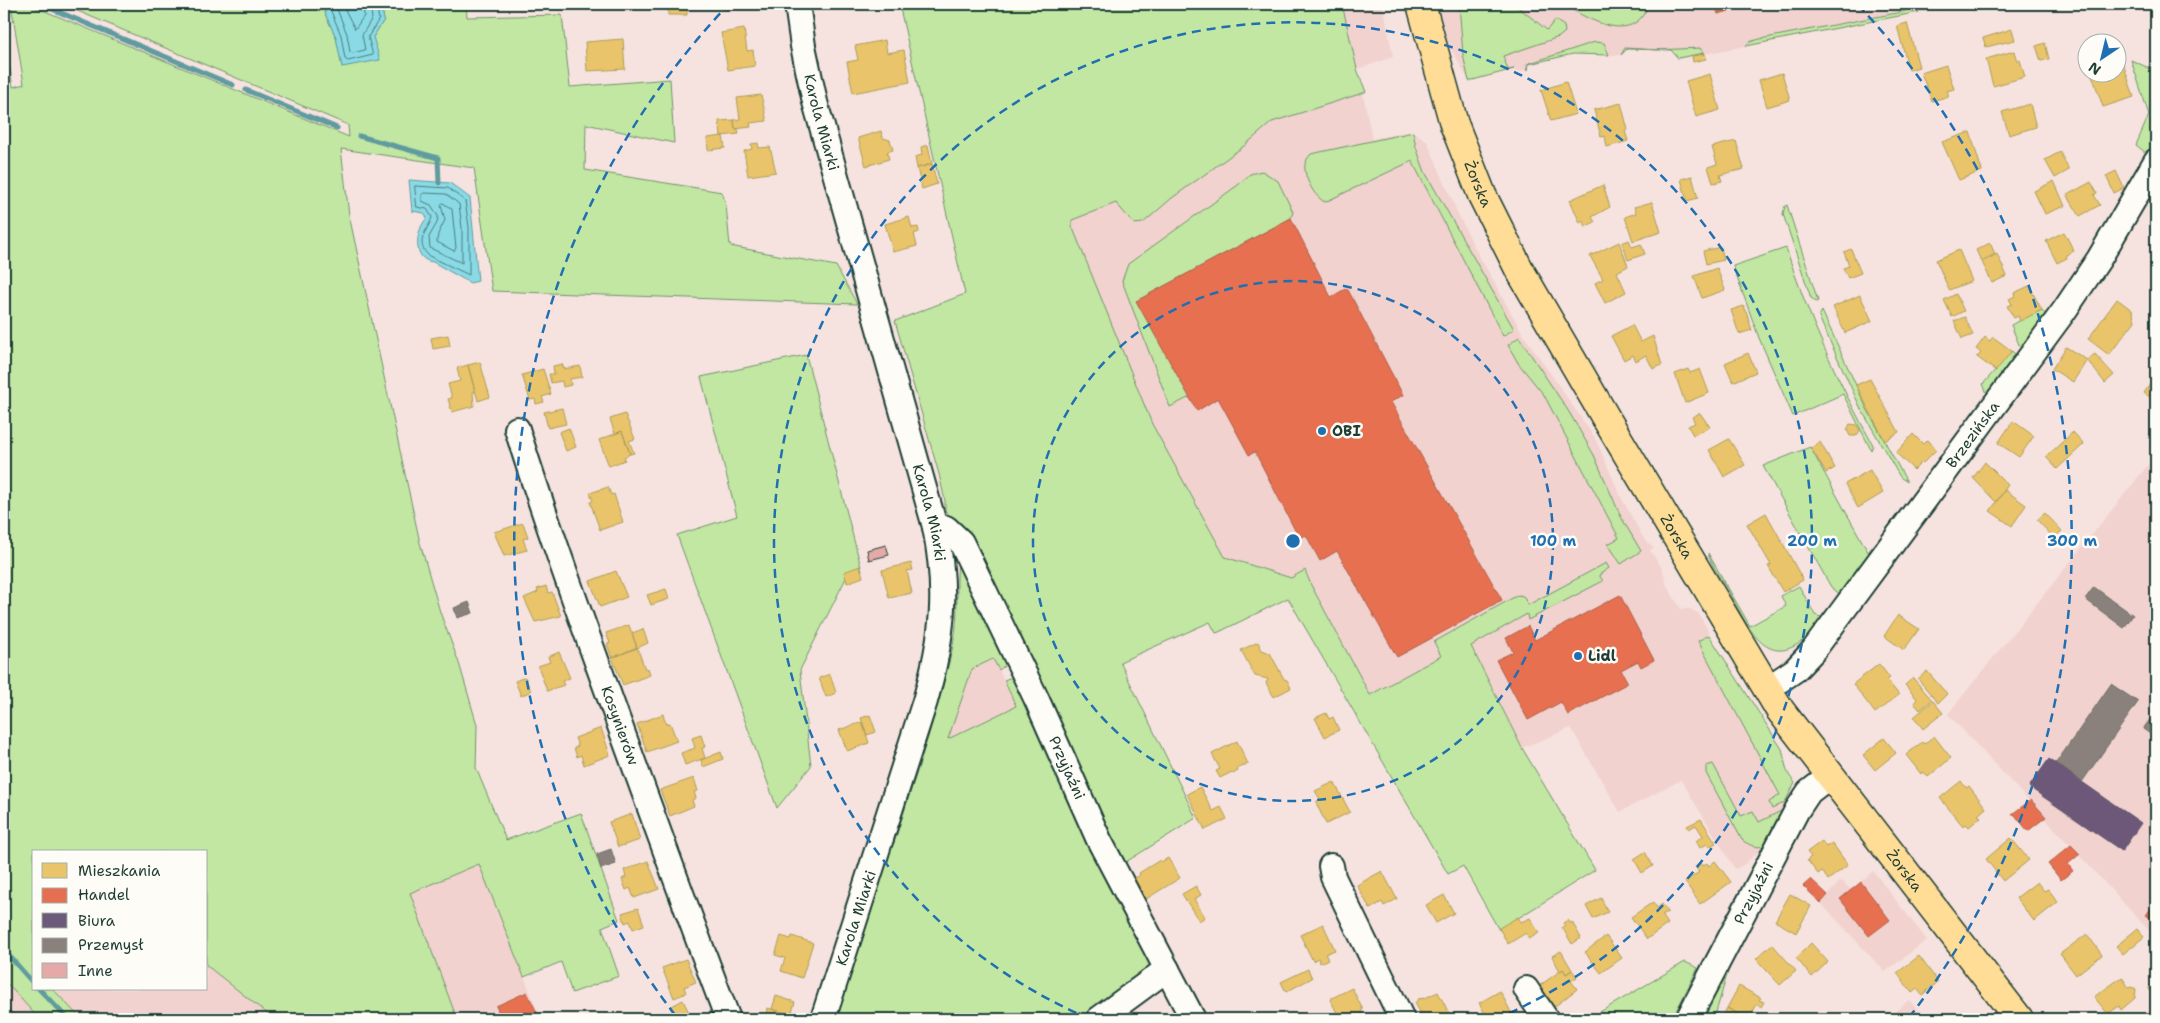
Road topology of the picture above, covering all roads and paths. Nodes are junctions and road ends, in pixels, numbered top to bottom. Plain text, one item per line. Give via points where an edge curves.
1 (797, 4) edge
2 (1421, 4) edge
3 (2156, 161) edge
4 (517, 429) dead end
5 (934, 527) junction
6 (1767, 690) junction
7 (1831, 775) junction
8 (1331, 866) dead end
9 (1167, 969) junction
10 (1526, 990) dead end
11 (728, 1019) edge
12 (823, 1019) edge
13 (1099, 1019) edge
14 (1193, 1019) edge
15 (1402, 1019) edge
16 (1546, 1019) edge
17 (1688, 1019) edge
18 (2019, 1019) edge

1 - 5 street, Karola Miarki via 815,102
2 - 6 main road, Żorska via 1454,124 1502,236
3 - 6 street, Brzezińska via 2099,258 2038,348 1813,651 1796,670
4 - 11 street, Kosynierów via 576,603
5 - 9 street, Przyjaźni via 946,528 961,542 1036,698 1099,840
5 - 12 street, Karola Miarki via 944,599 935,665
6 - 7 main road, Żorska
7 - 17 street, Przyjaźni via 1809,792 1797,810
7 - 18 main road, Żorska
8 - 15 street
9 - 13 street
9 - 14 street, Przyjaźni
10 - 16 street

